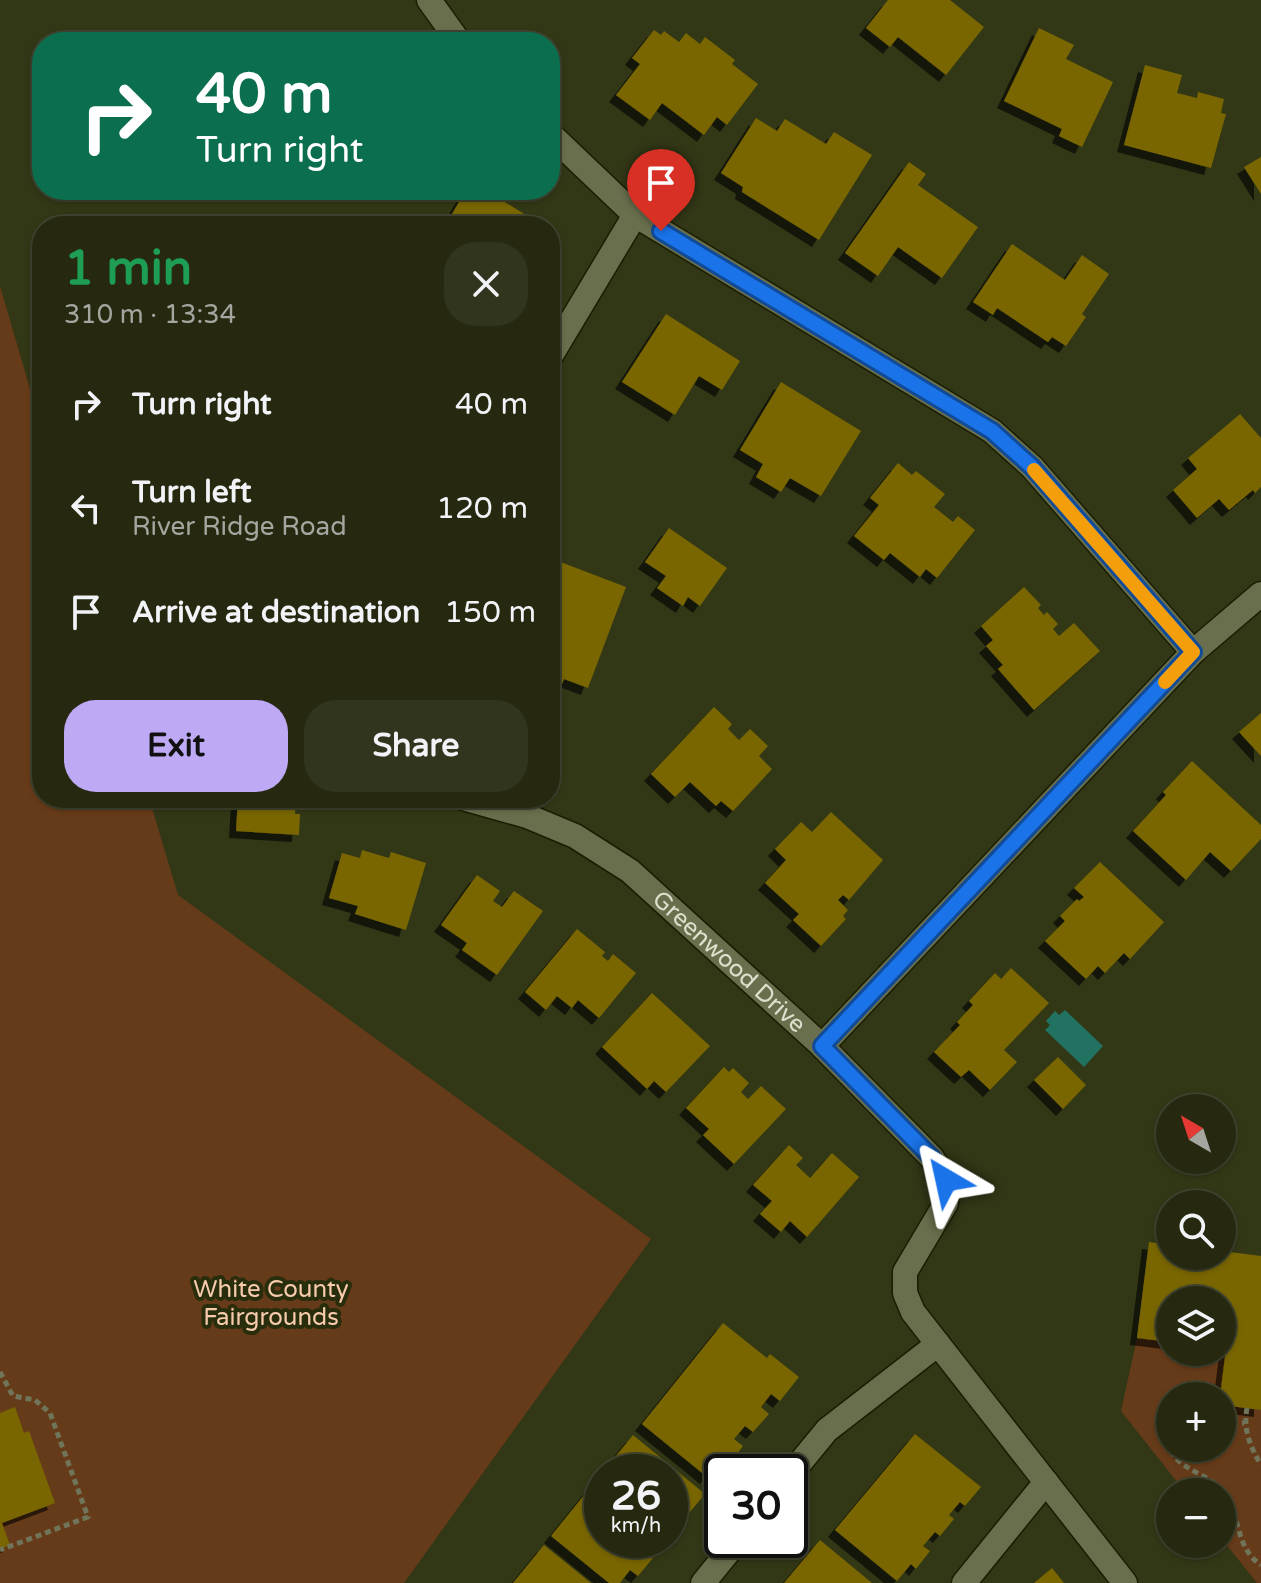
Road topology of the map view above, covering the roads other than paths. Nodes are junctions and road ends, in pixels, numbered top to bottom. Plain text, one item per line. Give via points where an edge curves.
1 (429, 0) edge
2 (452, 32) edge
3 (560, 144) edge
4 (635, 215) junction
5 (560, 340) edge
6 (1261, 594) edge
7 (1193, 652) junction
8 (499, 808) edge
9 (822, 1046) junction
10 (938, 1344) junction
11 (807, 1454) edge
12 (1046, 1482) junction
13 (723, 1558) edge
14 (703, 1583) edge
15 (964, 1583) edge
16 (1125, 1583) edge

1 - 2 street
3 - 4 street
4 - 5 street
4 - 7 street via 992,431 1032,467
6 - 7 street
7 - 9 street
8 - 9 street, Greenwood Drive via 575,836 630,871
9 - 10 street, Greenwood Drive via 932,1158 946,1180 946,1203 905,1272 905,1293 913,1312
10 - 11 street via 827,1430
10 - 12 street, Greenwood Drive
12 - 15 street
12 - 16 street, Greenwood Drive
13 - 14 street

